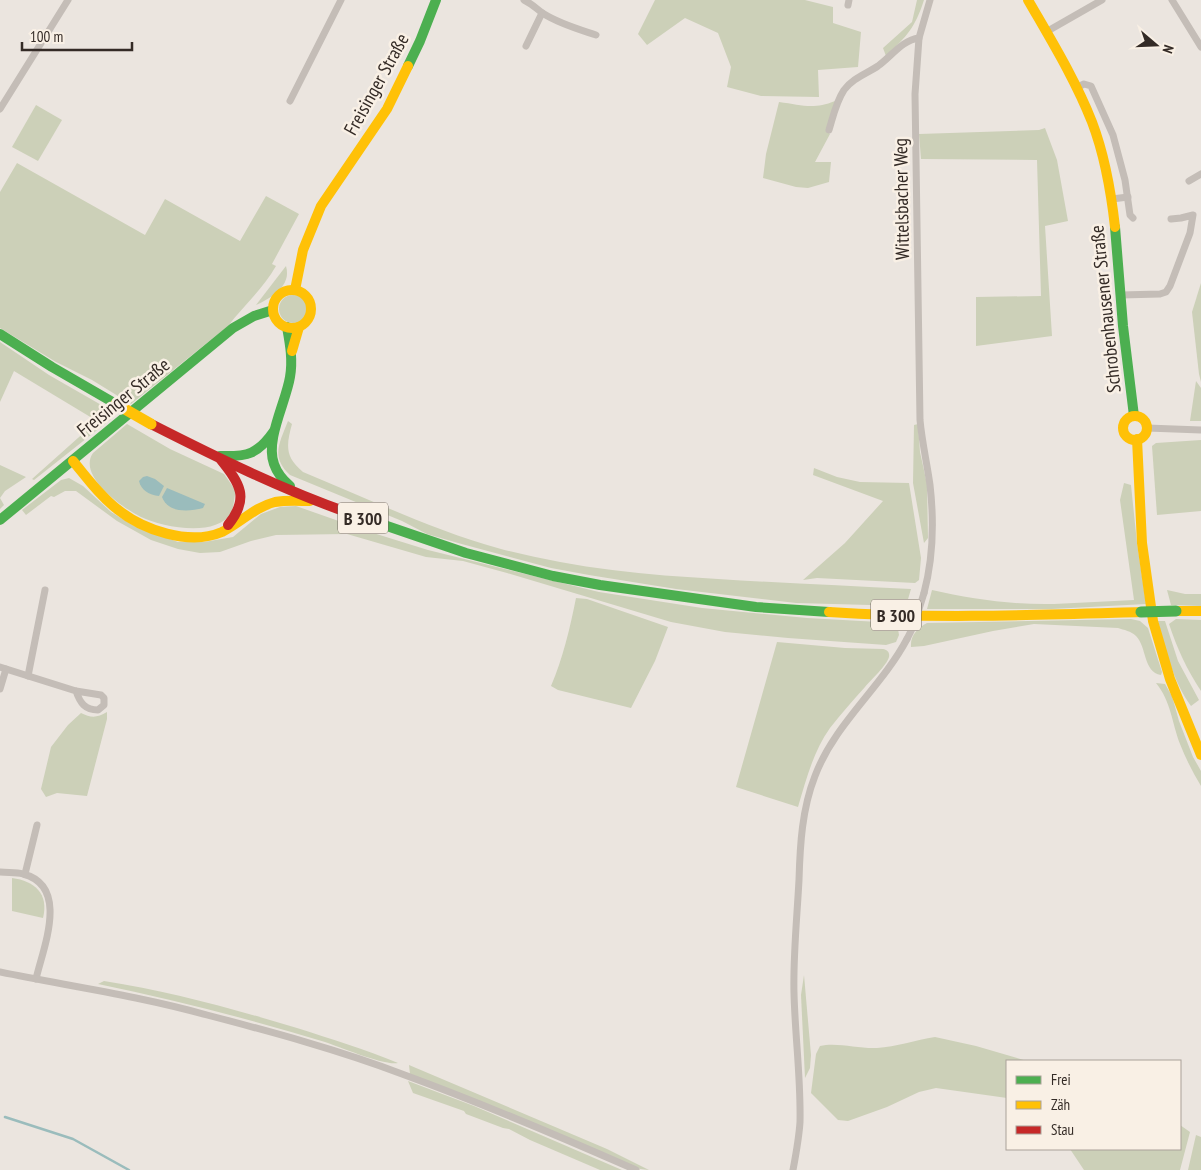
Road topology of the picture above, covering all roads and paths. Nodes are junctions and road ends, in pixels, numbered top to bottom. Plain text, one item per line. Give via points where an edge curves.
1 (68, 0) edge
2 (340, 0) edge
3 (436, 0) edge
4 (524, 0) edge
5 (930, 0) edge
6 (1028, 0) edge
7 (1102, 0) edge
8 (1172, 0) edge
9 (535, 2) edge
10 (542, 13) junction
11 (1046, 32) junction
12 (596, 35) dead end
13 (919, 38) junction
14 (526, 46) dead end
15 (1201, 47) edge
16 (1076, 88) junction
17 (290, 101) dead end
18 (0, 109) edge
19 (830, 130) dead end
20 (1201, 174) edge
21 (1189, 181) dead end
22 (1128, 197) junction
23 (1112, 199) junction
24 (1132, 218) dead end
25 (1171, 219) dead end
26 (295, 290) junction
27 (1120, 295) junction
28 (273, 310) junction
29 (287, 327) junction
30 (300, 327) junction
31 (0, 334) edge
32 (292, 353) junction
33 (1134, 416) junction
34 (277, 427) junction
35 (1147, 428) junction
36 (1201, 430) edge
37 (1136, 439) junction
38 (216, 458) junction
39 (73, 461) junction
40 (297, 493) junction
41 (315, 501) junction
42 (0, 520) edge
43 (222, 532) junction
44 (45, 590) dead end
45 (1201, 611) edge
46 (3, 668) edge
47 (28, 676) junction
48 (0, 688) edge
49 (76, 691) dead end
50 (1201, 755) edge
51 (37, 826) dead end
52 (0, 872) edge
53 (25, 874) junction
54 (0, 972) edge
55 (36, 979) junction
56 (636, 1170) edge
57 (793, 1170) edge

1 - 18 street
2 - 17 street
3 - 26 main road, Freisinger Straße via 419,44 387,109 321,206 303,250
4 - 9 street
5 - 13 street, Wittelsbacher Weg
6 - 11 main road, Schrobenhausener Straße
7 - 11 street
8 - 15 street
9 - 10 street
10 - 12 street
10 - 14 street
11 - 16 main road, Schrobenhausener Straße
13 - 19 street via 909,41 850,84 838,101
13 - 57 street, Wittelsbacher Weg, bridge via 915,94 920,420 930,485 929,566 924,593 907,639 882,678 835,736 823,756 807,800 802,827 794,968 800,1108
16 - 22 street, Schrobenhausener Straße via 1084,84 1090,86 1113,135
16 - 23 main road, Schrobenhausener Straße via 1099,140
20 - 21 street
22 - 23 street, Schrobenhausener Straße
22 - 24 street, Schrobenhausener Straße
23 - 27 main road, Schrobenhausener Straße
25 - 27 street via 1193,215 1190,233 1166,292
26 - 28 main road via 279,295
26 - 30 main road via 307,296 312,307 309,318
27 - 33 main road, Schrobenhausener Straße
28 - 29 main road via 278,321
28 - 39 main road, Freisinger Straße via 233,328
29 - 30 main road
29 - 32 main road
30 - 32 main road
31 - 38 main road, B 300, bridge via 52,368
32 - 34 main road via 289,386
33 - 35 main road via 1143,420
33 - 37 main road via 1125,422 1124,430 1128,438
34 - 38 main road via 261,449 251,455
34 - 40 main road via 272,450 274,463 279,475
35 - 36 street
35 - 37 main road via 1144,436
37 - 50 main road via 1142,543 1153,621 1176,695
38 - 40 main road, B 300
38 - 43 main road via 237,481 242,500 237,515
39 - 42 main road, Freisinger Straße
39 - 43 main road via 101,496 134,520 178,535 199,537
40 - 41 main road, B 300
41 - 43 main road via 274,502
41 - 45 main road, B 300, bridge via 466,553 553,576 703,600 808,611 912,616
44 - 47 street
46 - 47 street
46 - 48 street
47 - 49 street
51 - 53 street
52 - 53 street
53 - 55 street via 39,882 51,904
54 - 55 street
55 - 56 street via 205,1014 325,1048 409,1077

